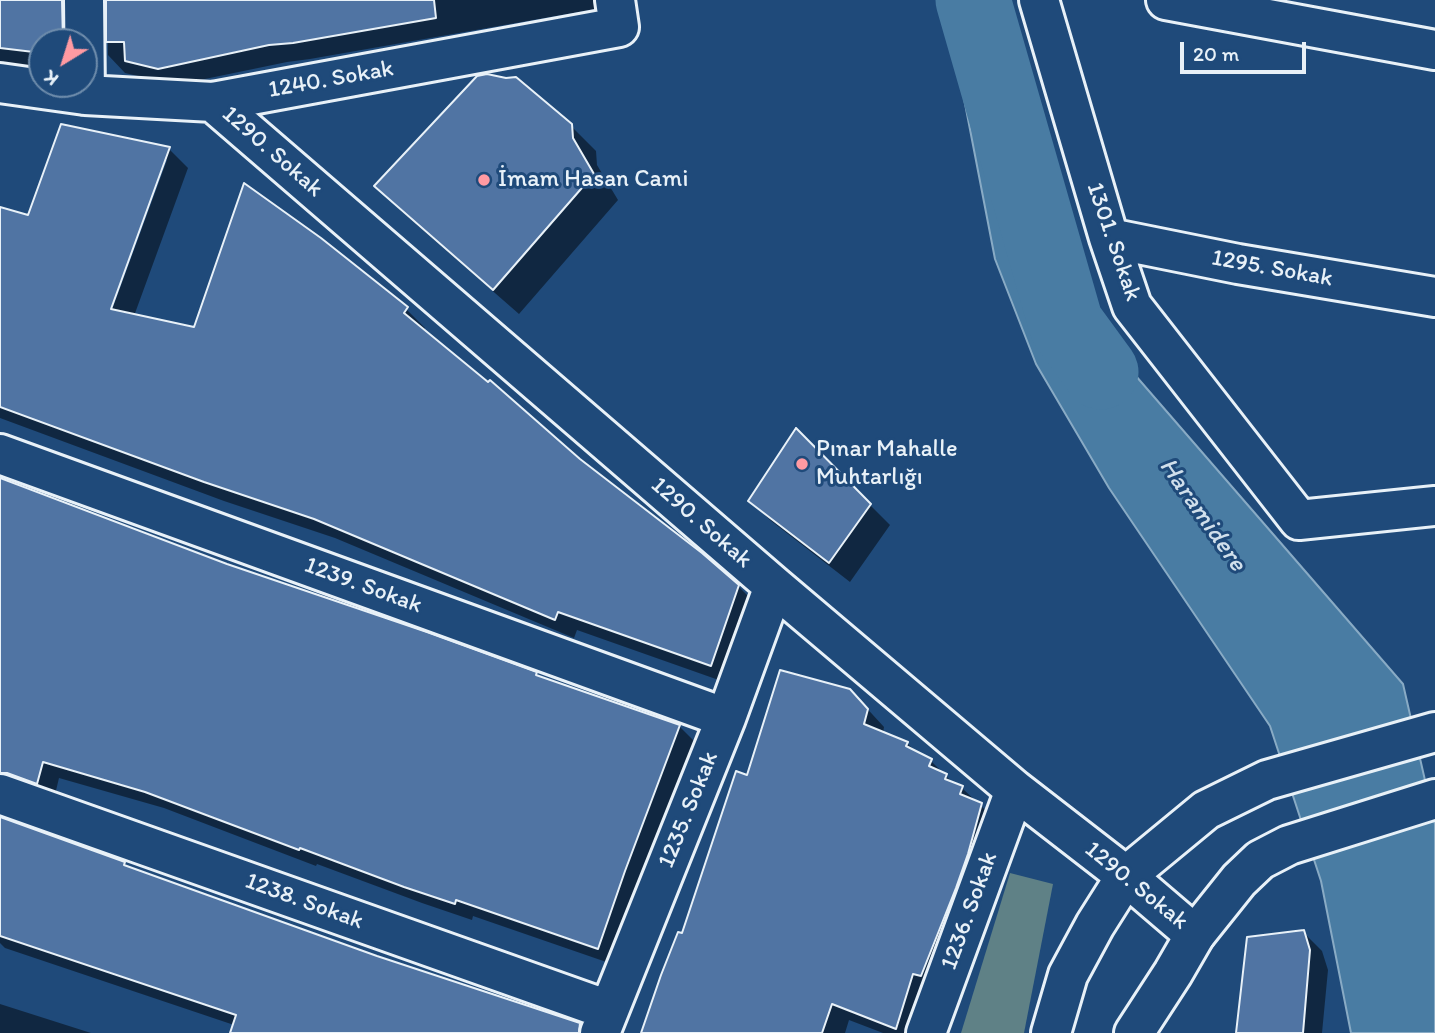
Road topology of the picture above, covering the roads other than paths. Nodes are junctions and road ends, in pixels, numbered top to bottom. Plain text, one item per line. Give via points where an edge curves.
1 (84, 0) edge
2 (1039, 0) edge
3 (1166, 0) edge
4 (617, 13) edge
5 (84, 28) edge
6 (1435, 50) edge
7 (0, 83) edge
8 (28, 87) edge
9 (98, 96) edge
10 (213, 102) junction
11 (1109, 238) junction
12 (1435, 297) edge
13 (0, 454) edge
14 (1435, 506) edge
15 (774, 586) junction
16 (726, 718) junction
17 (1435, 732) edge
18 (1015, 790) junction
19 (0, 794) edge
20 (1435, 799) edge
21 (1126, 876) junction
22 (1195, 935) junction
23 (604, 1022) edge
24 (926, 1033) edge
25 (1051, 1033) edge
26 (1134, 1033) edge

1 - 5 street
2 - 11 street, 1301. Sokak
3 - 6 street
4 - 10 street, 1240. Sokak
7 - 8 street, 1240. Sokak
9 - 10 street, 1240. Sokak
10 - 15 street, 1290. Sokak
11 - 12 street, 1295. Sokak
11 - 14 street, 1301. Sokak via 1132,306 1299,520
13 - 16 street, 1239. Sokak
15 - 16 street, 1235. Sokak
15 - 18 street, 1290. Sokak
16 - 23 street, 1235. Sokak
17 - 21 street via 1267,780 1206,810
18 - 21 street, 1290. Sokak
18 - 24 street, 1236. Sokak
19 - 23 street, 1238. Sokak
20 - 22 street via 1289,845 1260,860
21 - 22 street, 1290. Sokak
21 - 25 street via 1068,975
22 - 26 street

